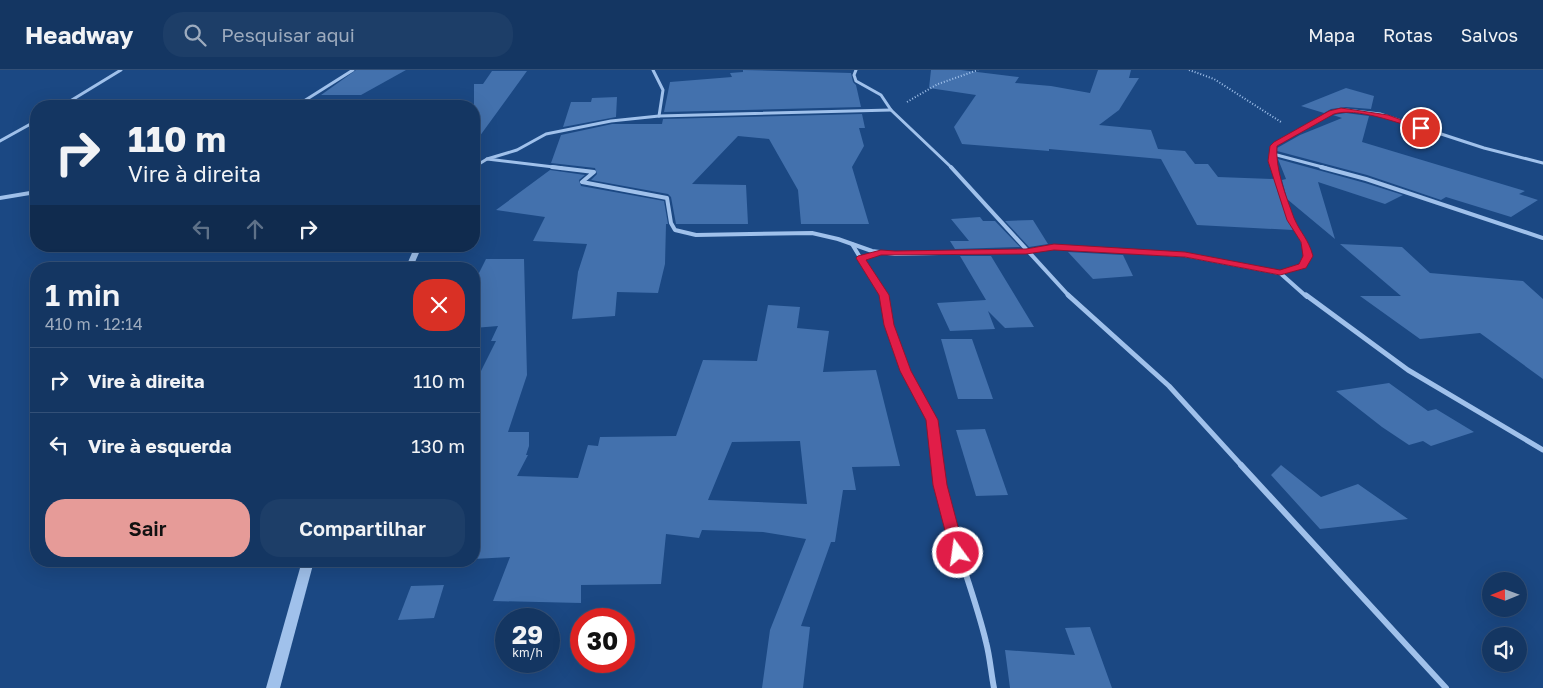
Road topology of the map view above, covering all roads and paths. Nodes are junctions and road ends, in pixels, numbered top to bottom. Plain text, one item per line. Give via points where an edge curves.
1 (120, 70) edge
2 (353, 70) edge
3 (653, 70) edge
4 (856, 70) edge
5 (978, 70) edge
6 (1189, 70) edge
7 (72, 100) edge
8 (306, 100) edge
9 (892, 110) junction
10 (660, 116) junction
11 (30, 124) edge
12 (1293, 135) junction
13 (0, 142) edge
14 (1273, 154) junction
15 (487, 159) junction
16 (480, 163) edge
17 (1543, 163) edge
18 (30, 193) edge
19 (0, 198) edge
20 (1543, 238) edge
21 (852, 244) junction
22 (1026, 251) junction
23 (881, 253) junction
24 (861, 258) junction
25 (1280, 272) junction
26 (1543, 450) edge
27 (306, 567) edge
28 (272, 688) edge
29 (994, 688) edge
30 (1446, 688) edge

1 - 7 street
2 - 8 street
3 - 10 street via 663,90
4 - 9 street via 856,81 886,98
5 - 9 path via 942,82
6 - 12 path via 1214,80 1268,112
9 - 10 street
9 - 22 street via 950,166
10 - 15 street via 573,127 546,134 517,150
11 - 13 street
12 - 14 street via 1276,143
12 - 17 street via 1341,110 1388,117
14 - 20 street via 1366,179
14 - 25 street via 1272,161 1284,201 1305,242 1308,256 1302,266
15 - 16 street
15 - 21 street via 594,172 582,182 667,198 671,225 684,233 812,233
18 - 19 street
21 - 23 street
21 - 24 street
22 - 23 street
22 - 25 street via 1054,247 1185,255
22 - 30 street via 1071,298 1169,386
23 - 24 street
24 - 29 street via 884,295 889,325 905,371 932,420 940,485 986,642
25 - 26 street via 1311,300 1408,370
27 - 28 street

